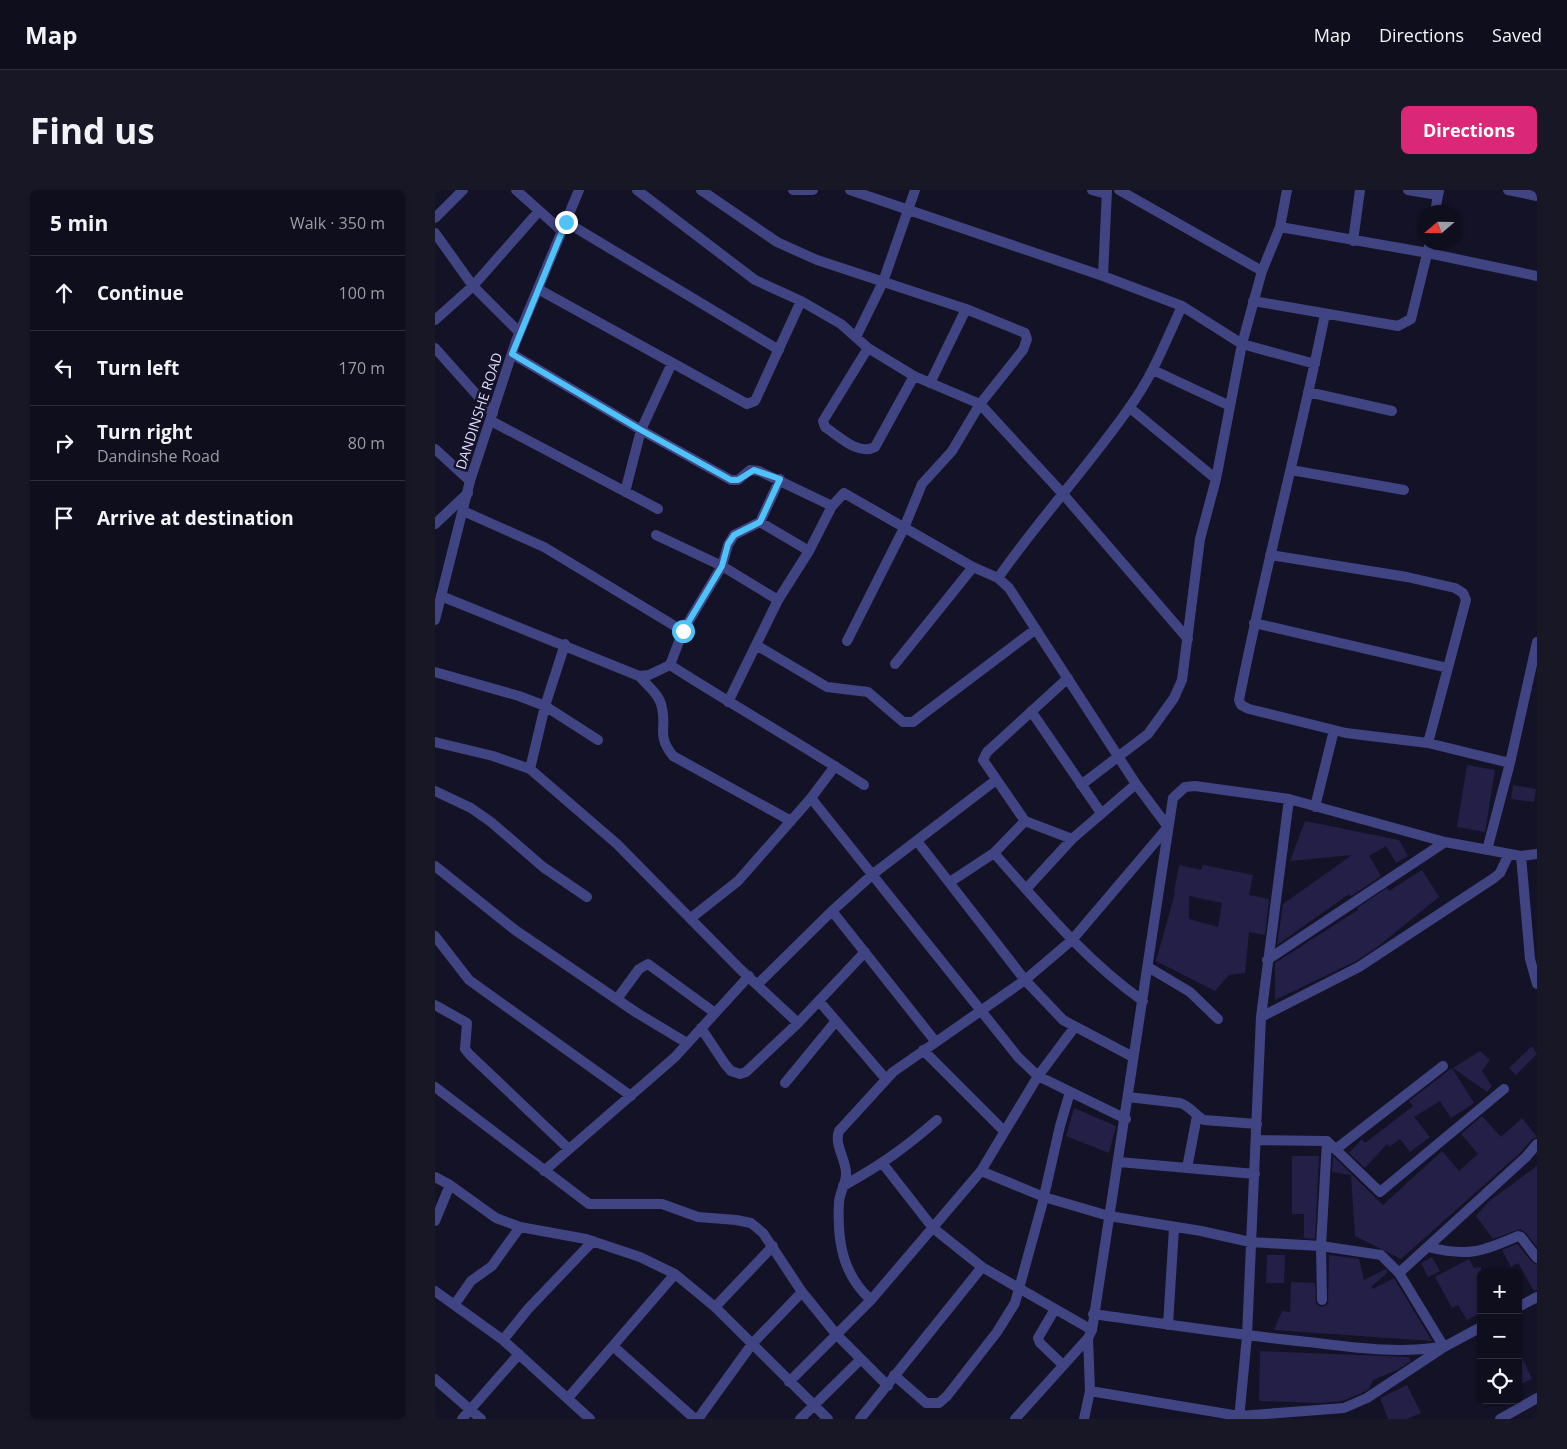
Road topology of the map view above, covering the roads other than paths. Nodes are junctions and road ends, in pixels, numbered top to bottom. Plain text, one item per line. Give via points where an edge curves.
1 (463, 190) edge
2 (516, 190) edge
3 (579, 190) edge
4 (637, 190) edge
5 (701, 190) edge
6 (793, 190) edge
7 (813, 190) edge
8 (850, 190) edge
9 (915, 190) edge
10 (1092, 190) edge
11 (1119, 190) edge
12 (1287, 190) edge
13 (1360, 190) edge
14 (1408, 190) edge
15 (1508, 190) edge
16 (1106, 192) edge
17 (1438, 192) edge
18 (713, 193) edge
19 (1531, 193) edge
20 (1436, 205) edge
21 (908, 210) junction
22 (539, 211) junction
23 (435, 218) edge
24 (564, 226) junction
25 (1281, 227) junction
26 (435, 233) edge
27 (1353, 241) junction
28 (1417, 247) edge
29 (1428, 250) edge
30 (1437, 250) edge
31 (1262, 271) junction
32 (1103, 276) junction
33 (1537, 276) edge
34 (883, 282) junction
35 (473, 286) junction
36 (538, 289) junction
37 (801, 301) junction
38 (1253, 301) junction
39 (1182, 306) junction
40 (966, 309) junction
41 (1325, 314) junction
42 (435, 320) edge
43 (519, 332) junction
44 (856, 338) junction
45 (1241, 344) junction
46 (435, 348) edge
47 (868, 348) junction
48 (779, 350) junction
49 (512, 354) junction
50 (672, 363) junction
51 (1315, 364) junction
52 (1153, 370) junction
53 (914, 376) junction
54 (930, 383) junction
55 (1308, 392) junction
56 (980, 404) junction
57 (1230, 406) junction
58 (1130, 408) junction
59 (1392, 411) dead end
60 (492, 417) junction
61 (641, 430) junction
62 (435, 449) edge
63 (1291, 470) junction
64 (780, 479) junction
65 (1216, 479) junction
66 (471, 481) junction
67 (1404, 490) dead end
68 (625, 492) junction
69 (468, 493) junction
70 (1063, 494) junction
71 (832, 506) junction
72 (658, 509) dead end
73 (463, 510) junction
74 (760, 522) junction
75 (435, 524) edge
76 (904, 528) junction
77 (656, 535) dead end
78 (809, 551) junction
79 (1270, 555) junction
80 (722, 566) junction
81 (973, 567) junction
82 (997, 578) junction
83 (441, 596) junction
84 (778, 600) junction
85 (435, 620) edge
86 (1254, 623) junction
87 (1036, 629) junction
88 (683, 631) junction
89 (1189, 638) junction
90 (847, 642) dead end
91 (1537, 642) edge
92 (565, 644) junction
93 (756, 645) junction
94 (895, 664) dead end
95 (670, 665) junction
96 (1535, 665) edge
97 (1448, 668) junction
98 (435, 672) edge
99 (639, 676) junction
100 (1068, 678) junction
101 (728, 702) junction
102 (545, 706) junction
103 (1031, 711) junction
104 (1334, 730) junction
105 (598, 740) dead end
106 (435, 742) edge
107 (1428, 743) junction
108 (1118, 756) junction
109 (1510, 763) junction
110 (835, 766) junction
111 (530, 769) junction
112 (996, 780) junction
113 (1136, 784) junction
114 (864, 785) dead end
115 (1081, 785) junction
116 (435, 791) edge
117 (811, 798) junction
118 (1289, 799) junction
119 (1315, 807) junction
120 (1101, 813) junction
121 (791, 821) junction
122 (1025, 821) junction
123 (1168, 827) junction
124 (1073, 839) junction
125 (917, 840) junction
126 (1445, 842) junction
127 (1487, 850) junction
128 (994, 853) junction
129 (1509, 854) junction
130 (1537, 854) edge
131 (1521, 856) junction
132 (435, 866) edge
133 (873, 874) junction
134 (950, 882) junction
135 (1026, 889) junction
136 (587, 897) dead end
137 (832, 911) junction
138 (691, 918) junction
139 (1533, 922) edge
140 (435, 936) edge
141 (1072, 940) junction
142 (865, 952) junction
143 (1267, 960) junction
144 (1149, 967) junction
145 (749, 976) junction
146 (1025, 980) junction
147 (758, 984) junction
148 (1537, 984) edge
149 (617, 999) junction
150 (819, 1001) junction
151 (1143, 1001) junction
152 (435, 1005) edge
153 (980, 1010) junction
154 (715, 1013) junction
155 (1261, 1017) junction
156 (1218, 1019) dead end
157 (836, 1020) junction
158 (798, 1023) junction
159 (701, 1028) junction
160 (1074, 1028) junction
161 (935, 1041) junction
162 (687, 1043) junction
163 (923, 1050) junction
164 (1133, 1057) junction
165 (1443, 1066) dead end
166 (1037, 1076) junction
167 (885, 1078) junction
168 (785, 1083) dead end
169 (435, 1087) edge
170 (1504, 1089) dead end
171 (1070, 1092) junction
172 (631, 1096) junction
173 (1129, 1097) junction
174 (1197, 1116) junction
175 (1126, 1119) junction
176 (937, 1120) dead end
177 (1257, 1124) junction
178 (1004, 1130) junction
179 (1256, 1140) junction
180 (1327, 1141) junction
181 (1537, 1144) edge
182 (569, 1148) junction
183 (1336, 1149) junction
184 (1119, 1162) junction
185 (883, 1164) junction
186 (1187, 1168) junction
187 (544, 1171) junction
188 (981, 1171) junction
189 (1255, 1174) junction
190 (435, 1177) edge
191 (450, 1185) junction
192 (843, 1186) junction
193 (1044, 1197) junction
194 (1109, 1216) junction
195 (435, 1221) edge
196 (520, 1227) junction
197 (933, 1228) junction
198 (1175, 1228) junction
199 (593, 1241) junction
200 (1251, 1242) junction
201 (773, 1246) junction
202 (1321, 1246) junction
203 (1428, 1247) junction
204 (1537, 1258) edge
205 (981, 1267) junction
206 (1399, 1273) junction
207 (675, 1274) junction
208 (1019, 1289) junction
209 (435, 1291) edge
210 (802, 1292) junction
211 (1537, 1297) edge
212 (871, 1300) junction
213 (1321, 1300) dead end
214 (455, 1304) junction
215 (1522, 1305) edge
216 (715, 1307) junction
217 (1055, 1310) junction
218 (1093, 1314) junction
219 (1168, 1325) junction
220 (1477, 1329) edge
221 (836, 1334) junction
222 (1090, 1334) junction
223 (1247, 1336) junction
224 (503, 1340) junction
225 (752, 1344) junction
226 (614, 1347) junction
227 (1444, 1347) junction
228 (519, 1354) junction
229 (861, 1359) junction
230 (1063, 1365) junction
231 (894, 1375) junction
232 (435, 1379) edge
233 (789, 1382) junction
234 (888, 1386) junction
235 (1090, 1391) junction
236 (568, 1398) junction
237 (1537, 1398) edge
238 (813, 1405) junction
239 (471, 1410) junction
240 (1239, 1417) edge
241 (588, 1418) edge
242 (462, 1419) edge
243 (481, 1419) edge
244 (697, 1419) edge
245 (800, 1419) edge
246 (828, 1419) edge
247 (860, 1419) edge
248 (1015, 1419) edge
249 (1084, 1419) edge
250 (1500, 1419) edge

1 - 23 street
2 - 22 street
3 - 24 street, DANDINSHE ROAD
4 - 37 street via 755,280
5 - 18 street
6 - 7 street
8 - 21 street
9 - 21 street
10 - 16 street
11 - 31 street
12 - 25 street
13 - 27 street
14 - 17 street
15 - 19 street
16 - 32 street
17 - 20 street
18 - 34 street via 777,242 817,260
21 - 32 street
21 - 34 street
22 - 24 street
22 - 35 street
24 - 36 street, DANDINSHE ROAD
24 - 48 street
25 - 27 street
25 - 31 street
26 - 35 street
27 - 28 street
29 - 41 street via 1411,319 1403,324 1398,326
30 - 33 street
31 - 38 street
32 - 39 street
34 - 40 street
34 - 44 street
35 - 42 street
35 - 43 street
36 - 43 street, DANDINSHE ROAD
36 - 50 street
37 - 44 street via 841,324
37 - 48 street
38 - 41 street
38 - 45 street
39 - 45 street
39 - 52 street
40 - 54 street
40 - 56 street via 1025,333 1027,339 1023,350
41 - 51 street
43 - 49 street, DANDINSHE ROAD
44 - 47 street
45 - 51 street
45 - 57 street
46 - 60 street
47 - 53 street
47 - 53 street via 823,421 825,427 861,451 875,447
48 - 50 street via 755,401 751,403 741,402
49 - 60 street, DANDINSHE ROAD
49 - 61 street
50 - 61 street
51 - 55 street
52 - 57 street
52 - 58 street
53 - 54 street
54 - 56 street
55 - 59 street
55 - 63 street
56 - 70 street
56 - 76 street via 952,451 922,484
57 - 65 street
58 - 65 street
58 - 70 street
60 - 66 street, DANDINSHE ROAD
60 - 68 street
61 - 64 street via 731,480 738,480 754,470
61 - 68 street
62 - 66 street
63 - 67 street
63 - 79 street
64 - 71 street
64 - 74 street
65 - 89 street via 1200,539
66 - 69 street, DANDINSHE ROAD
68 - 72 street
69 - 73 street, DANDINSHE ROAD
69 - 75 street
70 - 82 street
70 - 89 street
71 - 76 street via 844,493
71 - 78 street
73 - 83 street, DANDINSHE ROAD
73 - 88 street via 544,547
74 - 78 street
74 - 80 street via 734,535
76 - 81 street
76 - 90 street
77 - 80 street
78 - 84 street
79 - 86 street
79 - 97 street via 1407,577 1455,588 1463,593 1466,600
80 - 84 street
80 - 88 street
81 - 82 street
81 - 94 street
82 - 87 street via 1009,588
83 - 85 street, DANDINSHE ROAD
83 - 92 street
84 - 93 street
86 - 97 street
86 - 104 street via 1239,700 1241,705
87 - 93 street via 909,723 903,722 868,692 827,687
87 - 100 street
88 - 95 street
89 - 108 street via 1182,680 1174,698 1147,734
91 - 96 street
92 - 99 street
92 - 102 street
93 - 101 street
95 - 99 street
95 - 101 street
96 - 109 street
97 - 107 street
98 - 102 street
99 - 121 street via 662,707 662,735 673,756
100 - 103 street
100 - 108 street
101 - 110 street
102 - 105 street
102 - 111 street
103 - 112 street via 983,757
103 - 115 street
104 - 107 street
104 - 119 street
106 - 111 street
107 - 109 street
108 - 113 street
108 - 115 street
109 - 127 street
110 - 114 street
110 - 117 street
111 - 138 street via 617,844
112 - 122 street
112 - 125 street
113 - 120 street
113 - 123 street
115 - 120 street
116 - 136 street via 477,812 543,867
117 - 121 street
117 - 133 street
118 - 119 street
118 - 123 street via 1185,787 1173,798
118 - 143 street
119 - 126 street
120 - 124 street
121 - 138 street via 731,888
122 - 124 street
122 - 128 street
123 - 141 street
123 - 144 street
124 - 135 street
125 - 133 street
125 - 134 street
126 - 127 street
126 - 143 street
127 - 129 street
128 - 134 street
128 - 135 street
129 - 131 street
129 - 155 street via 1494,878 1405,938 1359,967
130 - 131 street
131 - 139 street
132 - 149 street via 509,926
133 - 137 street
133 - 153 street
134 - 146 street
135 - 141 street
137 - 142 street
137 - 147 street
138 - 145 street
139 - 148 street via 1530,959
140 - 172 street via 469,980
141 - 146 street
141 - 151 street via 1119,984
142 - 150 street
142 - 161 street
143 - 155 street
144 - 151 street
144 - 156 street via 1189,992
145 - 147 street
145 - 154 street
146 - 153 street
146 - 160 street
147 - 158 street
149 - 154 street via 639,969 648,964
149 - 162 street
150 - 157 street
150 - 158 street
151 - 164 street
152 - 182 street via 467,1023 465,1049 469,1054
153 - 161 street
153 - 166 street
154 - 159 street
155 - 177 street
157 - 167 street
157 - 168 street
158 - 159 street via 756,1065 740,1074 725,1064
159 - 162 street
160 - 164 street
160 - 166 street
161 - 163 street
162 - 172 street
163 - 167 street
163 - 178 street
164 - 173 street
165 - 183 street
166 - 171 street
166 - 178 street
167 - 192 street via 838,1135 847,1173
169 - 187 street
170 - 183 street via 1380,1192
171 - 175 street
171 - 193 street via 1052,1154
172 - 182 street
173 - 174 street via 1180,1103
173 - 175 street
174 - 177 street via 1204,1120
174 - 186 street
175 - 184 street
176 - 185 street
177 - 179 street
178 - 188 street
179 - 180 street
179 - 189 street
180 - 183 street
180 - 202 street
181 - 203 street
182 - 187 street
184 - 186 street
184 - 194 street
185 - 192 street
185 - 197 street
186 - 189 street
187 - 201 street via 589,1204 662,1204 698,1217 751,1223
188 - 193 street
188 - 197 street
189 - 200 street
190 - 191 street
191 - 195 street
191 - 196 street via 496,1218
192 - 212 street via 839,1202 841,1245 848,1272 857,1288
193 - 194 street
193 - 208 street
194 - 198 street
194 - 218 street
196 - 199 street
196 - 214 street via 492,1266 471,1281
197 - 205 street
197 - 212 street
198 - 200 street
198 - 219 street
199 - 207 street via 640,1256
199 - 224 street
200 - 202 street
200 - 223 street
201 - 210 street
201 - 216 street
202 - 206 street via 1381,1255
202 - 213 street
203 - 204 street via 1460,1253 1482,1252 1517,1236
203 - 206 street
205 - 208 street
205 - 231 street
206 - 227 street
207 - 216 street
207 - 226 street
208 - 217 street
208 - 231 street via 1015,1303 997,1332 939,1402 926,1402
209 - 214 street
210 - 221 street
210 - 225 street
211 - 215 street
212 - 221 street
214 - 224 street
216 - 225 street
217 - 222 street
217 - 230 street via 1038,1338
218 - 219 street
218 - 222 street
219 - 223 street
220 - 227 street
221 - 229 street
221 - 233 street
222 - 230 street
222 - 235 street
223 - 227 street via 1390,1350 1419,1351
223 - 240 street
224 - 228 street
225 - 233 street
225 - 244 street
226 - 236 street
226 - 244 street
227 - 240 street via 1367,1398 1344,1408
228 - 236 street
228 - 239 street
229 - 234 street
229 - 238 street
230 - 248 street
231 - 234 street
232 - 239 street
233 - 238 street
234 - 247 street
235 - 240 street
235 - 249 street
236 - 241 street
237 - 250 street
238 - 245 street
238 - 246 street
239 - 242 street
239 - 243 street

